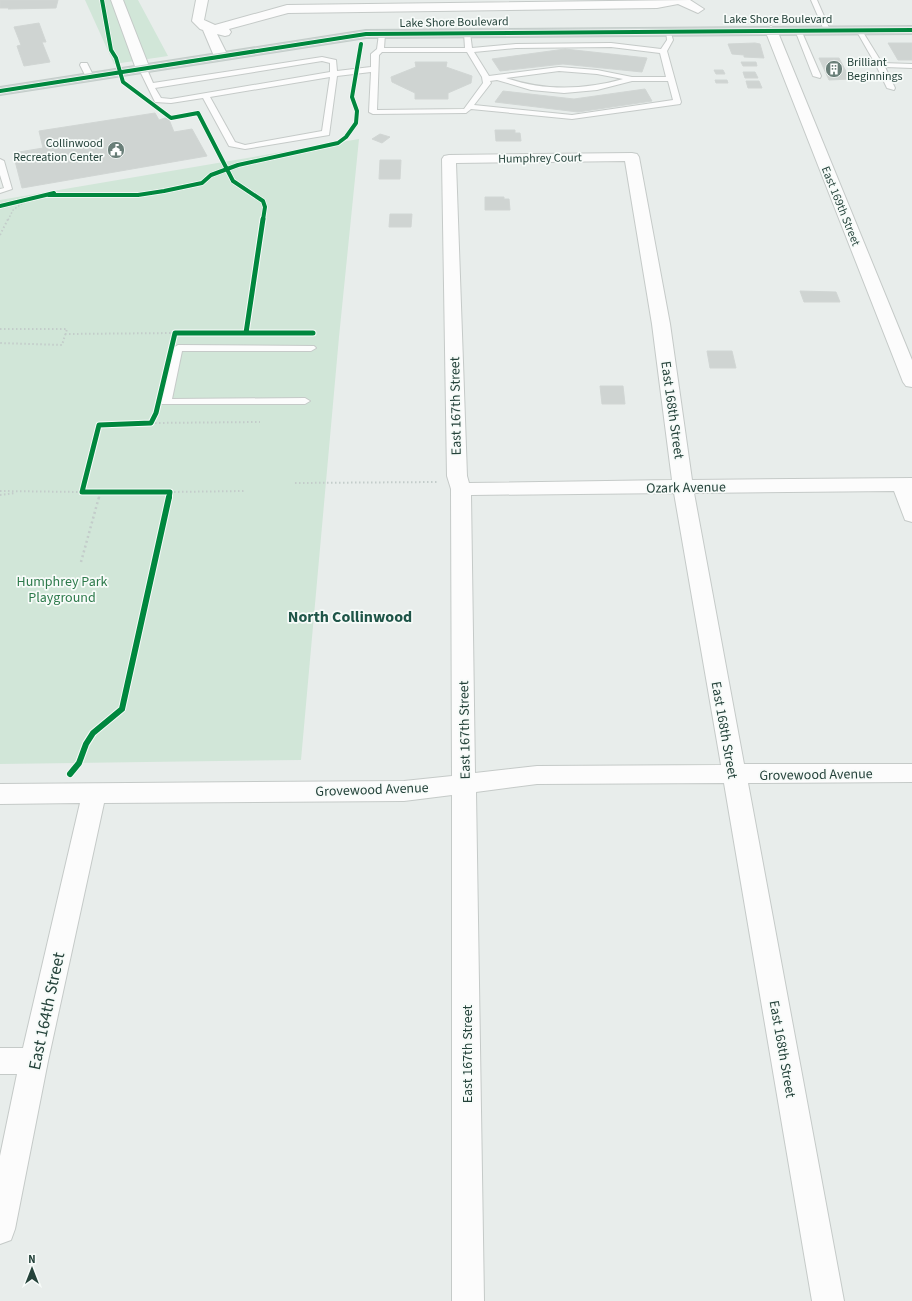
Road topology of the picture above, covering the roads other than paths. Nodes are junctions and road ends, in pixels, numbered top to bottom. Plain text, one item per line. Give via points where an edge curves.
1 (116, 0) edge
2 (202, 0) edge
3 (680, 0) edge
4 (814, 0) edge
5 (412, 3) edge
6 (496, 3) edge
7 (575, 3) edge
8 (288, 5) edge
9 (698, 9) dead end
10 (215, 28) junction
11 (771, 30) junction
12 (798, 30) junction
13 (827, 30) junction
14 (859, 30) junction
15 (912, 30) edge
16 (668, 31) junction
17 (467, 33) junction
18 (382, 34) junction
19 (380, 50) junction
20 (469, 50) junction
21 (663, 51) junction
22 (237, 54) junction
23 (221, 56) junction
24 (880, 65) junction
25 (912, 66) edge
26 (143, 68) junction
27 (375, 69) junction
28 (334, 74) junction
29 (816, 76) dead end
30 (499, 78) junction
31 (486, 79) junction
32 (632, 79) junction
33 (671, 79) junction
34 (151, 86) junction
35 (891, 88) dead end
36 (0, 91) edge
37 (204, 95) junction
38 (469, 106) junction
39 (632, 157) joint
40 (449, 159) joint
41 (0, 161) edge
42 (0, 191) edge
43 (311, 348) dead end
44 (912, 382) edge
45 (305, 401) dead end
46 (907, 484) edge
47 (683, 487) junction
48 (461, 489) junction
49 (912, 516) edge
50 (912, 773) edge
51 (733, 775) junction
52 (465, 784) junction
53 (94, 793) junction
54 (0, 794) edge
55 (0, 1061) edge
56 (34, 1061) junction
57 (0, 1229) edge
58 (468, 1301) edge
59 (828, 1301) edge

1 - 26 street
2 - 10 street via 198,22
3 - 7 street via 656,4
3 - 9 street
4 - 13 lane
5 - 6 street
5 - 8 street
6 - 7 street
8 - 10 street
10 - 22 street via 225,32
10 - 23 street via 209,31
11 - 12 main road, Lake Shore Boulevard
11 - 16 main road, Lake Shore Boulevard
11 - 44 street, East 169th Street
12 - 13 main road, Lake Shore Boulevard
12 - 29 lane
13 - 14 main road, Lake Shore Boulevard
14 - 15 main road, Lake Shore Boulevard
14 - 24 lane
16 - 17 main road, Lake Shore Boulevard
16 - 21 lane via 670,40
17 - 18 main road, Lake Shore Boulevard
17 - 20 lane
18 - 19 lane
18 - 22 main road, Lake Shore Boulevard via 366,34
19 - 20 lane
19 - 27 lane via 375,54
20 - 21 lane via 516,46 611,45
20 - 31 lane
21 - 33 lane
22 - 23 main road, Lake Shore Boulevard
23 - 26 main road, Lake Shore Boulevard
24 - 25 lane
24 - 35 lane
26 - 34 lane
26 - 36 main road, Lake Shore Boulevard via 87,71
27 - 28 lane
27 - 38 lane via 373,112 466,111
28 - 34 lane via 333,62 322,59
28 - 37 lane
28 - 37 lane via 326,133 245,147 232,144
30 - 31 lane
30 - 32 lane via 559,69 597,72
30 - 32 lane via 513,84 556,90 616,84
31 - 38 lane via 487,83
32 - 33 lane
33 - 38 lane via 677,102 572,117
34 - 37 lane via 158,100 171,101
39 - 40 street, Humphrey Court
39 - 47 street, East 168th Street via 662,324
40 - 48 street, East 167th Street via 457,476
41 - 42 lane via 8,189
43 - 45 lane via 178,348 166,402
46 - 47 street, Ozark Avenue
46 - 49 street
47 - 48 street, Ozark Avenue
47 - 51 street, East 168th Street
48 - 52 street, East 167th Street
50 - 51 street, Grovewood Avenue
51 - 52 street, Grovewood Avenue via 537,775
51 - 59 street, East 168th Street
52 - 53 street, Grovewood Avenue via 404,791
52 - 58 street, East 167th Street
53 - 54 street, Grovewood Avenue
53 - 56 street, East 164th Street
55 - 56 street
56 - 57 street, East 164th Street

